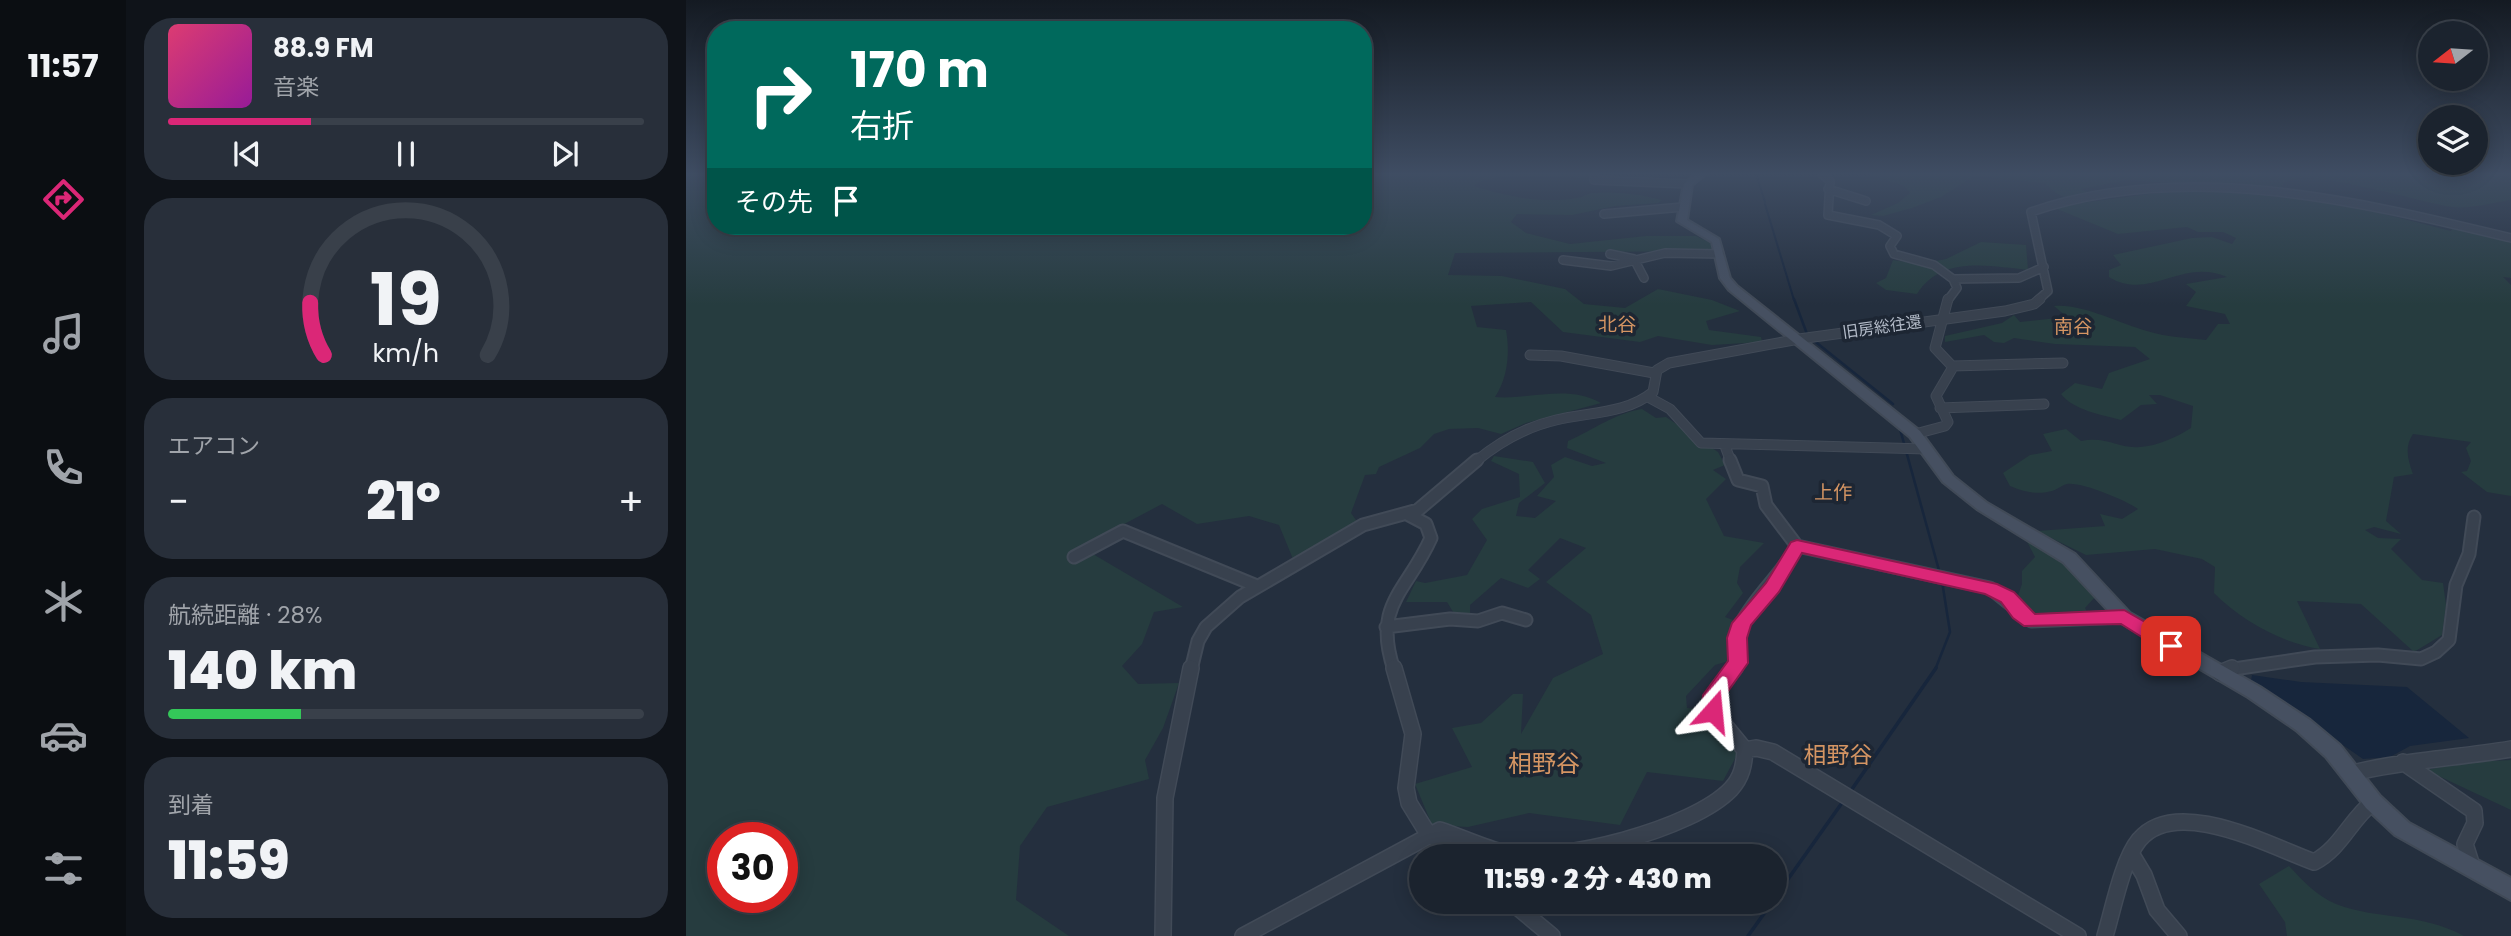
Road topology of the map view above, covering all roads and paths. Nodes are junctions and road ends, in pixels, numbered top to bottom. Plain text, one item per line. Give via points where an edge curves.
1 (1683, 218) edge
2 (1836, 218) edge
3 (2031, 218) edge
4 (2427, 218) edge
5 (2511, 238) edge
6 (1610, 254) dead end
7 (1720, 254) junction
8 (1634, 259) junction
9 (1563, 260) dead end
10 (2044, 267) junction
11 (1644, 278) dead end
12 (1953, 279) junction
13 (1942, 319) junction
14 (1799, 339) junction
15 (1530, 355) dead end
16 (2063, 363) dead end
17 (1952, 366) junction
18 (1654, 373) junction
19 (1648, 397) junction
20 (2044, 404) dead end
21 (1940, 408) junction
22 (1913, 445) junction
23 (1725, 446) junction
24 (1409, 515) junction
25 (2474, 517) dead end
26 (1797, 546) junction
27 (1074, 557) dead end
28 (1257, 586) junction
29 (2124, 617) junction
30 (1527, 620) dead end
31 (1386, 627) junction
32 (2220, 673) junction
33 (2511, 749) edge
34 (1745, 750) junction
35 (2403, 762) junction
36 (2353, 773) junction
37 (2373, 802) junction
38 (1430, 835) junction
39 (1441, 844) edge
40 (2132, 855) junction
41 (2473, 869) junction
42 (2511, 890) edge
43 (1526, 914) edge
44 (1163, 936) edge
45 (1243, 936) edge
46 (1552, 936) edge
47 (2078, 936) edge
48 (2105, 936) edge
49 (2179, 936) edge

1 - 7 street via 1683,223 1716,241
2 - 12 street via 1885,226 1897,236 1889,246 1894,254 1934,265
3 - 10 street
4 - 5 street
6 - 8 street
7 - 8 street via 1665,253
7 - 14 street via 1724,278 1730,285
8 - 9 street via 1611,266
8 - 11 street
10 - 12 street via 2018,278
10 - 13 street via 2048,291 2034,304
12 - 13 street, 旧房総往還 via 1957,288 1949,295
13 - 14 street, 旧房総往還
13 - 17 street via 1935,348
14 - 18 street, 旧房総往還 via 1669,363 1658,366
14 - 22 street
15 - 18 street via 1565,356 1612,369
16 - 17 street
17 - 21 street via 1936,396
18 - 19 street via 1653,392
19 - 23 street via 1670,409 1701,443
19 - 24 street via 1626,407 1582,412 1532,427 1493,447
20 - 21 street
21 - 22 street via 1948,422
22 - 23 street
22 - 29 street via 1972,498 2069,558
23 - 26 street via 1738,480 1762,486 1766,505
24 - 28 street via 1363,525
24 - 31 street via 1426,524 1431,538 1400,587
25 - 32 street via 2469,554 2456,585 2454,624 2449,640 2436,652 2421,659 2315,657
26 - 29 street via 1990,588 2007,597 2031,621
26 - 34 street via 1772,587 1741,623 1738,663 1714,695 1713,711
27 - 28 street via 1123,531
28 - 44 street via 1206,627 1182,699 1165,798
29 - 32 street
30 - 31 street via 1502,613 1478,621 1450,619
31 - 38 street via 1413,743 1406,793
32 - 36 street via 2303,725
33 - 35 street
34 - 38 street via 1743,771 1731,789 1696,816 1628,841 1535,854 1506,853 1440,830
34 - 47 street via 1773,752
35 - 36 street
35 - 41 street via 2473,811 2475,823 2465,844
36 - 37 street
37 - 40 street via 2356,813 2331,853 2314,862 2202,822 2152,827
37 - 41 street via 2402,829
38 - 39 street
38 - 45 street
40 - 48 street
40 - 49 street via 2157,910
41 - 42 street
43 - 46 street

